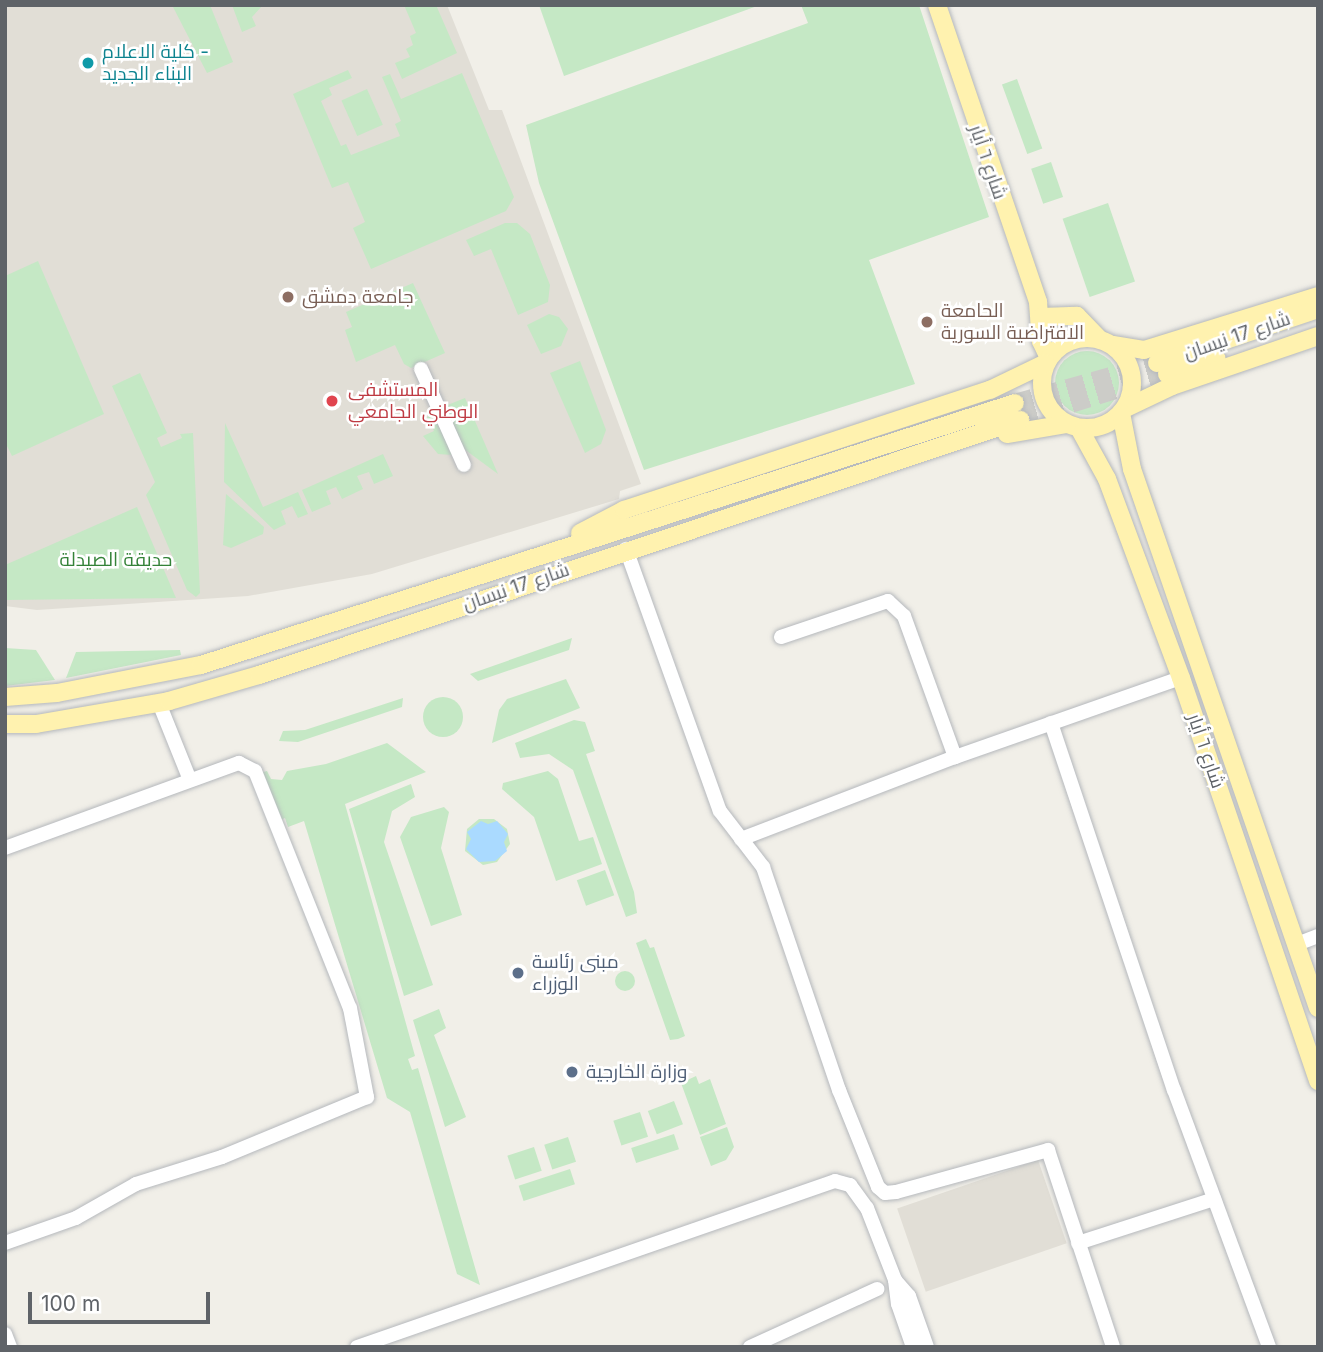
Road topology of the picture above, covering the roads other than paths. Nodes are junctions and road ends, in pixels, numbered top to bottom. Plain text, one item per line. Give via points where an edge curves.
1 (937, 5) edge
2 (1318, 296) edge
3 (1318, 309) edge
4 (1041, 317) junction
5 (1318, 325) edge
6 (1318, 336) edge
7 (1106, 342) junction
8 (1047, 360) junction
9 (421, 369) dead end
10 (1122, 411) junction
11 (1073, 426) junction
12 (464, 465) dead end
13 (563, 545) junction
14 (630, 548) junction
15 (1163, 551) junction
16 (1137, 559) junction
17 (781, 637) dead end
18 (1181, 678) junction
19 (5, 697) edge
20 (159, 703) junction
21 (1051, 723) junction
22 (5, 724) edge
23 (955, 757) junction
24 (190, 780) junction
25 (741, 839) junction
26 (5, 848) edge
27 (1318, 936) edge
28 (1297, 944) junction
29 (1318, 1008) edge
30 (1318, 1081) edge
31 (1214, 1199) junction
32 (1078, 1242) junction
33 (5, 1244) edge
34 (895, 1280) junction
35 (877, 1289) dead end
36 (5, 1334) edge
37 (10, 1347) edge
38 (357, 1347) edge
39 (750, 1347) edge
40 (913, 1347) edge
41 (926, 1347) edge
42 (1113, 1347) edge
43 (1269, 1347) edge

1 - 4 main road, شارع ٦ أيار
2 - 7 main road via 1144,349
3 - 5 main road, شارع 17 نيسان via 1162,369
4 - 7 main road via 1077,316
4 - 8 main road, شارع ٦ أيار
6 - 10 main road via 1171,386
7 - 8 main road via 1074,340
7 - 10 main road via 1125,359 1132,379
8 - 11 main road via 1044,398
8 - 13 main road via 990,390 624,510
9 - 12 street
10 - 11 main road via 1109,422
10 - 15 main road, شارع ٦ أيار via 1126,451
11 - 14 main road via 1008,434 667,544
11 - 16 main road, شارع ٦ أيار via 1107,479
13 - 14 main road, شارع 17 نيسان via 1017,412
13 - 19 main road, شارع 17 نيسان via 201,664 57,693
14 - 20 main road, شارع 17 نيسان via 260,675
14 - 25 street via 720,811
15 - 16 main road
15 - 28 main road, شارع ٦ أيار
16 - 18 main road, شارع ٦ أيار
17 - 23 street via 888,601 904,616
18 - 21 street
18 - 30 main road, شارع ٦ أيار
20 - 22 main road, شارع 17 نيسان via 36,724
20 - 24 street
21 - 23 street
21 - 31 street
23 - 25 street
24 - 26 street
24 - 33 street via 239,763 255,771 350,1008 367,1097 222,1157 136,1184 76,1217
25 - 32 street via 763,867 839,1090 878,1187 885,1193 896,1192 1048,1150
27 - 28 street
28 - 29 main road, شارع ٦ أيار
31 - 32 street
31 - 43 street
32 - 42 street
34 - 38 street via 859,1194 835,1181
34 - 40 street
34 - 41 street via 909,1296
35 - 39 street
36 - 37 street

